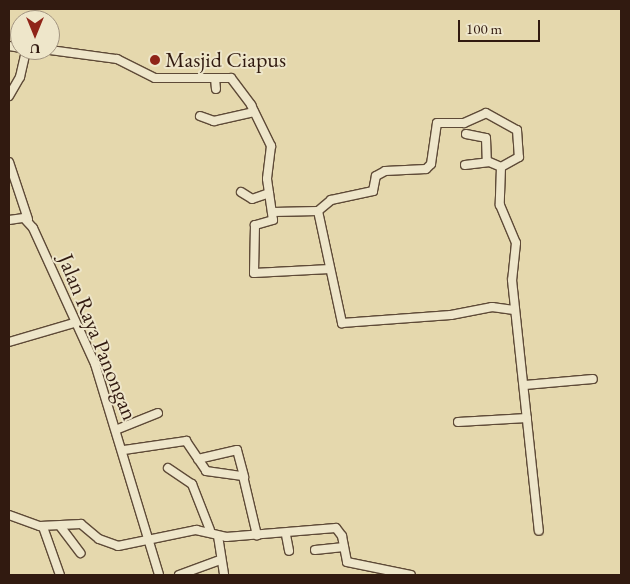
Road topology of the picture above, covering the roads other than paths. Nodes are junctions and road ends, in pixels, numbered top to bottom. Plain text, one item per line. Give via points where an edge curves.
1 (60, 51) edge
2 (24, 60) edge
3 (216, 78) junction
4 (216, 89) dead end
5 (9, 96) edge
6 (254, 112) junction
7 (200, 116) dead end
8 (466, 134) dead end
9 (9, 162) edge
10 (488, 162) junction
11 (465, 165) dead end
12 (501, 167) junction
13 (241, 192) dead end
14 (269, 192) junction
15 (318, 211) junction
16 (273, 212) junction
17 (28, 219) junction
18 (9, 220) edge
19 (330, 269) junction
20 (514, 310) junction
21 (74, 323) junction
22 (9, 342) edge
23 (593, 379) dead end
24 (525, 385) junction
25 (158, 413) dead end
26 (527, 418) junction
27 (458, 422) dead end
28 (118, 429) junction
29 (124, 450) junction
30 (198, 459) junction
31 (168, 468) dead end
32 (244, 477) junction
33 (9, 515) edge
34 (60, 526) junction
35 (43, 527) junction
36 (210, 530) junction
37 (539, 531) dead end
38 (257, 535) junction
39 (286, 535) junction
40 (218, 536) junction
41 (150, 541) junction
42 (344, 547) junction
43 (315, 550) dead end
44 (289, 551) dead end
45 (80, 553) dead end
46 (220, 560) junction
47 (60, 575) edge
48 (159, 575) edge
49 (179, 575) edge
50 (224, 575) edge
51 (411, 575) edge

1 - 3 street via 117,59 155,78
2 - 5 street via 20,77
3 - 4 street
3 - 6 street via 231,78
6 - 7 street via 214,121
6 - 14 street via 271,146
8 - 10 street via 486,138
9 - 17 street, Jalan Raya Panongan
10 - 11 street
10 - 12 street
12 - 15 street via 519,157 520,135 513,126 486,114 464,123 440,122 434,127 428,168 385,171 376,176 373,191 331,200
12 - 20 street via 501,208 516,246 511,268
13 - 14 street via 252,199
14 - 16 street
15 - 16 street
15 - 19 street
16 - 19 street via 272,222 256,225 255,275
17 - 18 street
17 - 21 street, Jalan Raya Panongan
19 - 20 street via 336,314 344,324 492,307
20 - 24 street
21 - 22 street
21 - 28 street, Jalan Raya Panongan via 95,364
23 - 24 street
24 - 26 street
25 - 28 street
26 - 27 street
26 - 37 street
28 - 29 street, Jalan Raya Panongan
29 - 30 street via 186,441
29 - 41 street, Jalan Raya Panongan
30 - 32 street via 208,472
30 - 32 street via 237,450
31 - 36 street via 192,484
32 - 38 street
33 - 35 street
34 - 35 street
34 - 41 street via 81,524 115,545
34 - 45 street
35 - 47 street
36 - 40 street
36 - 41 street via 166,534
38 - 39 street
38 - 40 street
39 - 42 street via 336,528
39 - 44 street
40 - 46 street
41 - 48 street, Jalan Raya Panongan
42 - 43 street
42 - 51 street via 347,562
46 - 49 street
46 - 50 street

